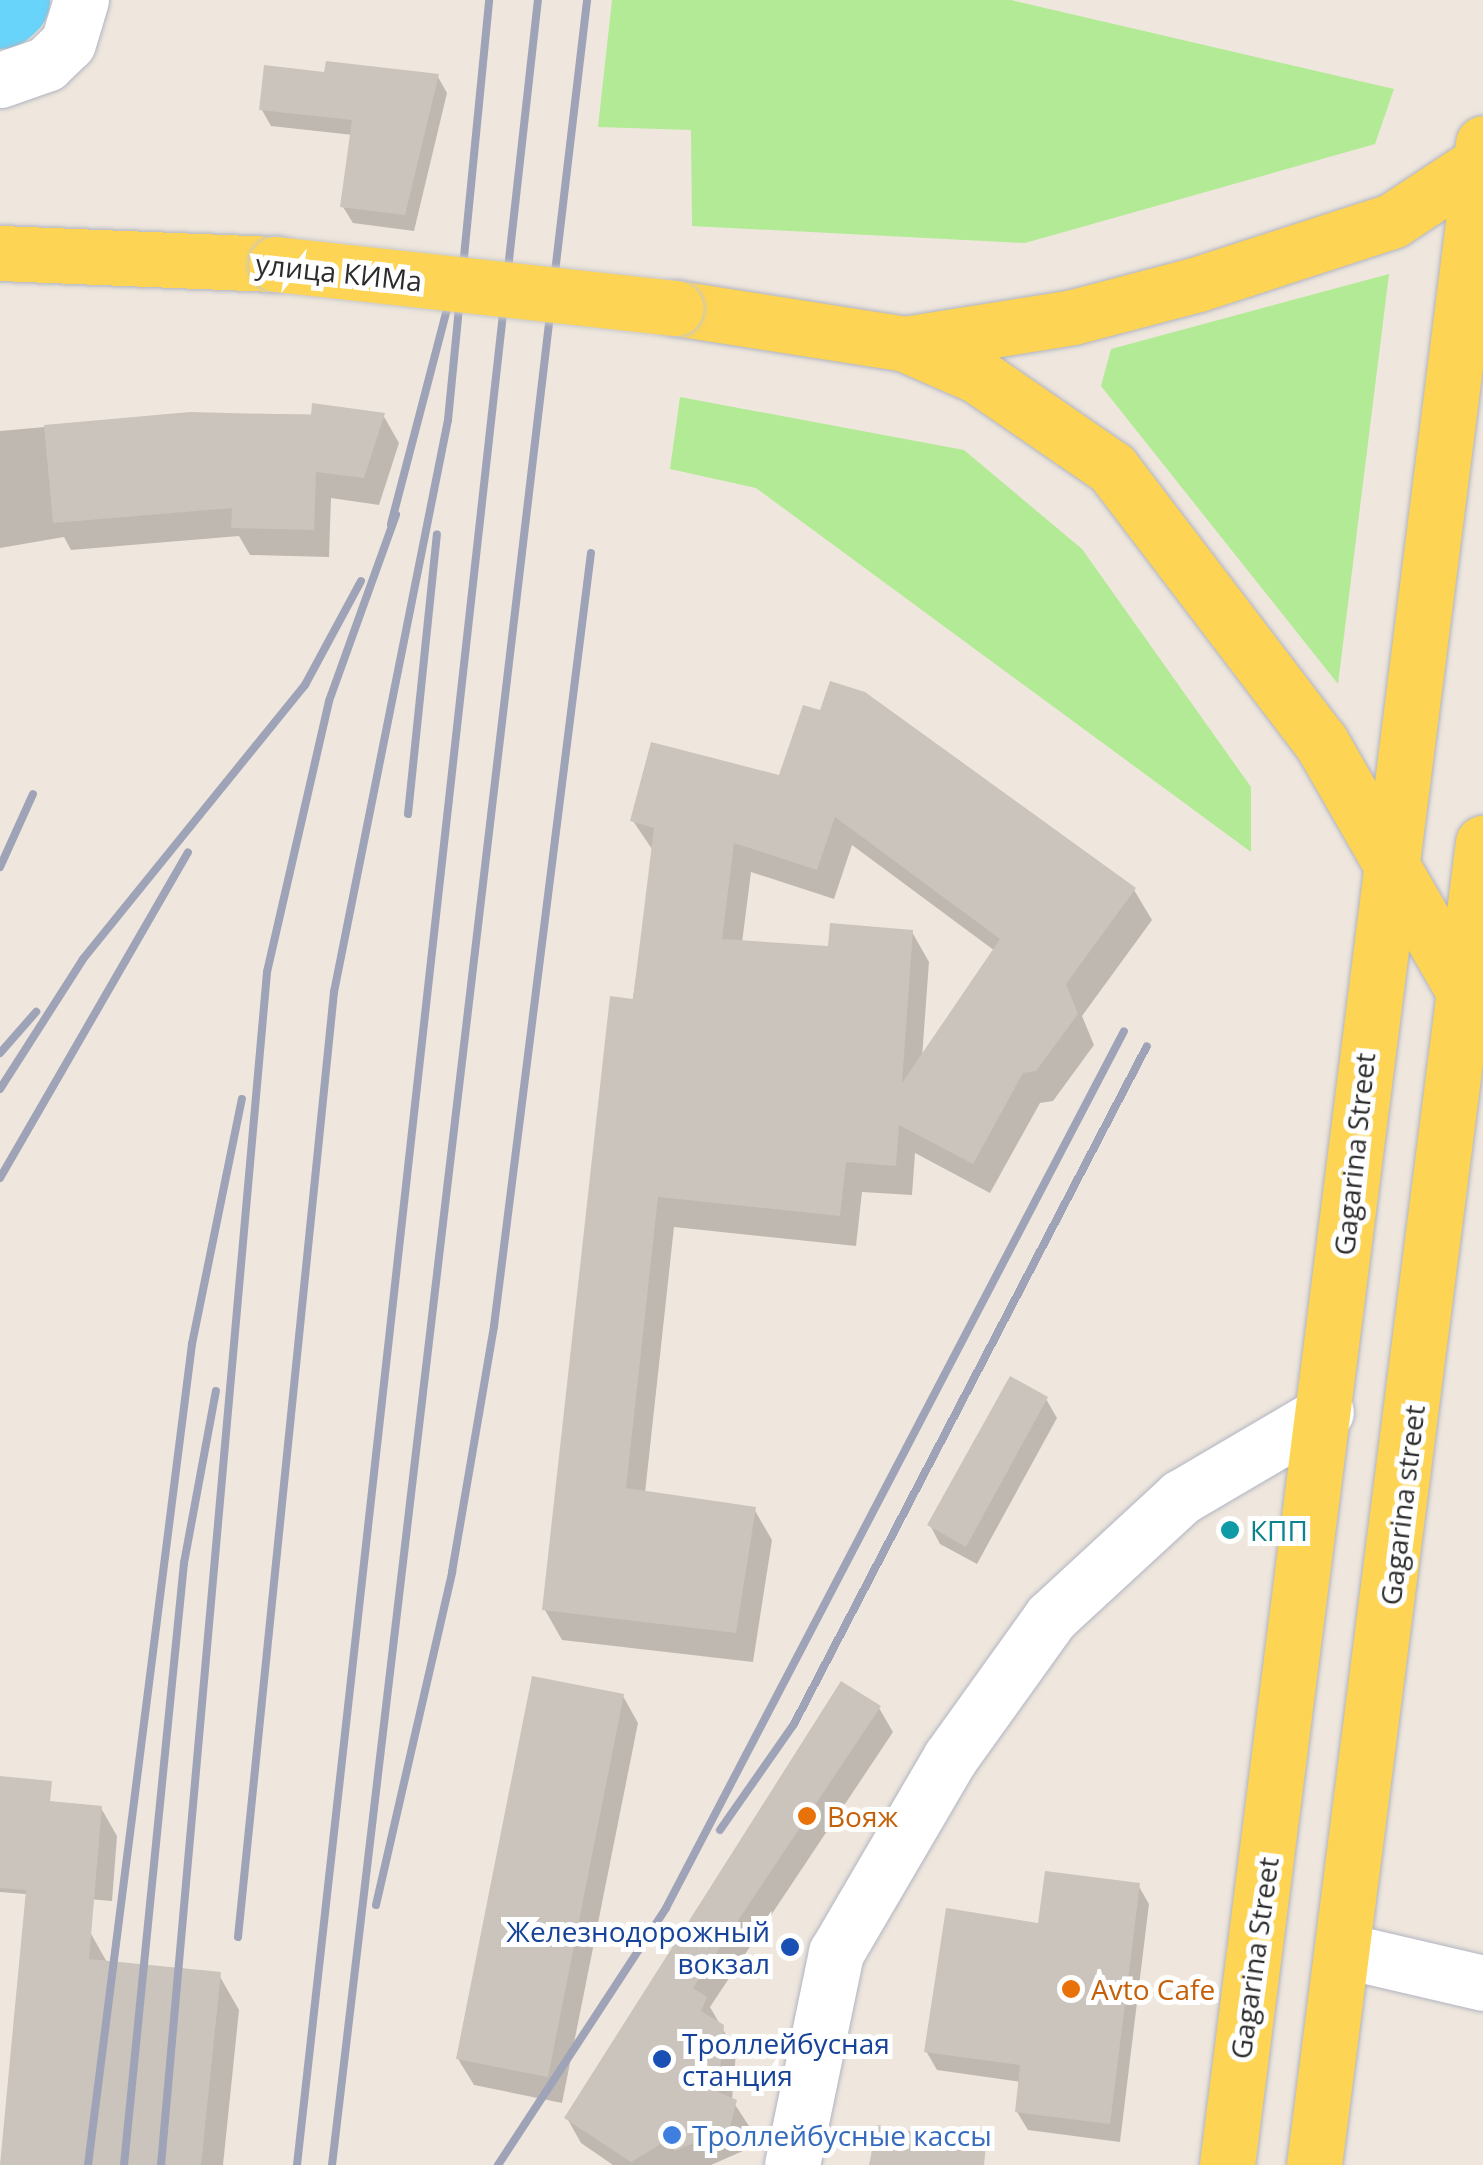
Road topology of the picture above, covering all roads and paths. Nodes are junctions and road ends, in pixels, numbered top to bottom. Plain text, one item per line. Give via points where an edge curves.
1 (81, 8) edge
2 (0, 80) edge
3 (1482, 156) edge
4 (0, 253) edge
5 (905, 344) junction
6 (1387, 849) junction
7 (1482, 861) edge
8 (1464, 992) junction
9 (1326, 1412) junction
10 (1346, 1951) junction
11 (1483, 1984) edge
12 (792, 2165) edge
13 (1226, 2165) edge
14 (1314, 2165) edge

1 - 2 lane via 46,64
3 - 5 main road via 1392,221 1073,317
3 - 6 main road, Gagarina Street
4 - 5 main road, улица КИМа, bridge via 276,264 676,308
5 - 6 main road via 978,376 1112,468 1321,742
6 - 8 main road
6 - 9 main road, Gagarina Street
7 - 8 main road, Gagarina street
8 - 10 main road, Gagarina street
9 - 12 lane via 1167,1510 1052,1617 950,1758 836,1953
9 - 13 main road, Gagarina Street
10 - 11 lane
10 - 14 main road, Gagarina street

